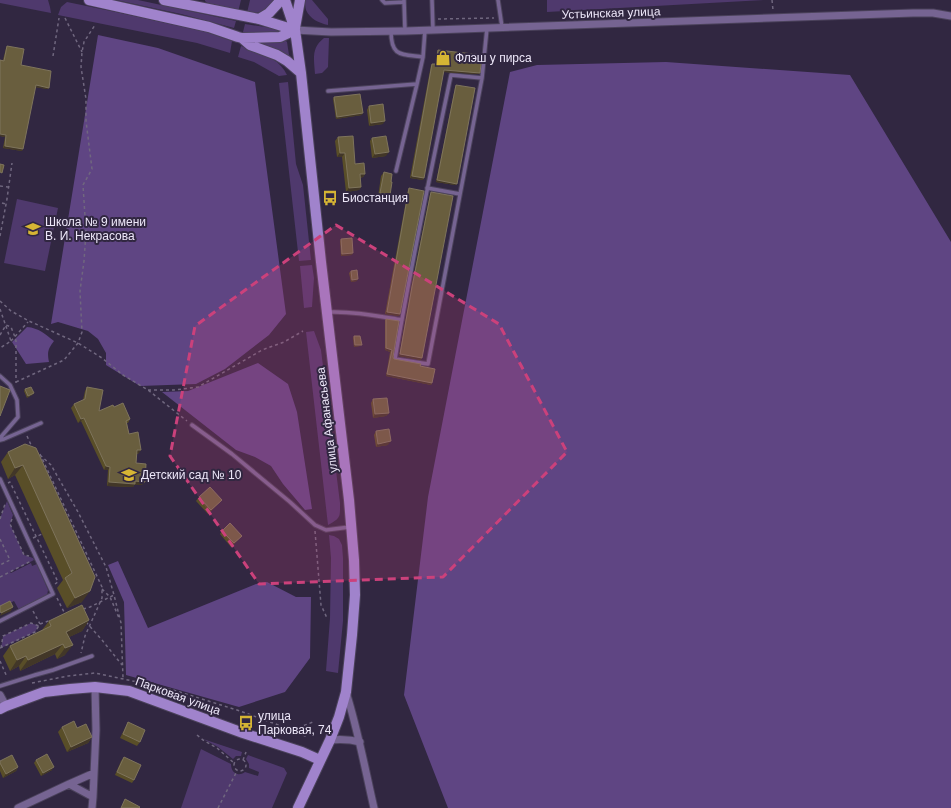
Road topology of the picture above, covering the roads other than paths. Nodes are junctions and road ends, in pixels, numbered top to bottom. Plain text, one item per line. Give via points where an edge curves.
1 (89, 0) edge
2 (164, 0) edge
3 (281, 0) edge
4 (285, 0) edge
5 (300, 0) edge
6 (382, 0) edge
7 (432, 0) edge
8 (498, 0) edge
9 (393, 1) edge
10 (404, 1) edge
11 (951, 16) edge
12 (259, 20) junction
13 (502, 27) junction
14 (487, 28) junction
15 (295, 30) junction
16 (425, 30) junction
17 (433, 30) junction
18 (391, 31) junction
19 (405, 31) junction
20 (242, 38) junction
21 (423, 57) junction
22 (301, 73) junction
23 (482, 78) junction
24 (417, 84) junction
25 (328, 91) dead end
26 (396, 171) dead end
27 (427, 188) junction
28 (460, 194) junction
29 (327, 312) junction
30 (402, 320) junction
31 (0, 376) edge
32 (41, 423) dead end
33 (192, 424) road end
34 (0, 439) edge
35 (0, 482) edge
36 (352, 527) junction
37 (0, 621) edge
38 (92, 656) dead end
39 (0, 686) edge
40 (95, 687) junction
41 (346, 692) junction
42 (0, 695) edge
43 (3, 708) edge
44 (330, 740) junction
45 (360, 742) junction
46 (320, 760) junction
47 (94, 773) junction
48 (69, 784) junction
49 (93, 797) junction
50 (18, 808) edge
51 (92, 808) edge
52 (298, 808) edge
53 (374, 808) edge

1 - 20 main road via 209,27
2 - 12 main road via 198,4
3 - 12 main road
4 - 15 main road
5 - 15 main road
6 - 9 lane via 385,3
7 - 17 lane
8 - 13 lane
9 - 10 lane
10 - 19 lane
11 - 13 street, Устьинская улица via 913,13
12 - 15 main road
13 - 14 street, Устьинская улица
14 - 17 street, Устьинская улица
14 - 23 lane
15 - 18 street, Устьинская улица
15 - 20 main road via 280,37
15 - 22 main road, улица Афанасьева
16 - 17 street, Устьинская улица
16 - 19 street, Устьинская улица
16 - 21 lane
18 - 19 street, Устьинская улица
18 - 21 lane via 394,48 400,54
20 - 22 main road via 277,55
21 - 24 lane
22 - 29 main road, улица Афанасьева
23 - 27 lane via 451,75
23 - 28 lane
24 - 25 lane
24 - 26 lane
27 - 28 lane
27 - 30 lane
28 - 30 lane via 428,364 395,359
29 - 30 lane via 342,311
29 - 36 main road, улица Афанасьева
31 - 34 lane via 14,393 18,418
32 - 34 lane
33 - 36 lane via 232,454 315,525 326,530
35 - 37 lane via 53,594
36 - 41 main road, улица Афанасьева via 355,595
38 - 39 lane
40 - 43 main road, Парковая улица via 44,692
40 - 46 main road, Парковая улица via 130,692
40 - 47 street
41 - 44 main road, улица Афанасьева
41 - 45 street
42 - 43 street
44 - 45 street via 342,738
44 - 46 main road, улица Афанасьева
45 - 53 street
46 - 52 main road, улица Афанасьева
47 - 48 street
47 - 49 street
48 - 49 street
48 - 50 street
49 - 51 street

